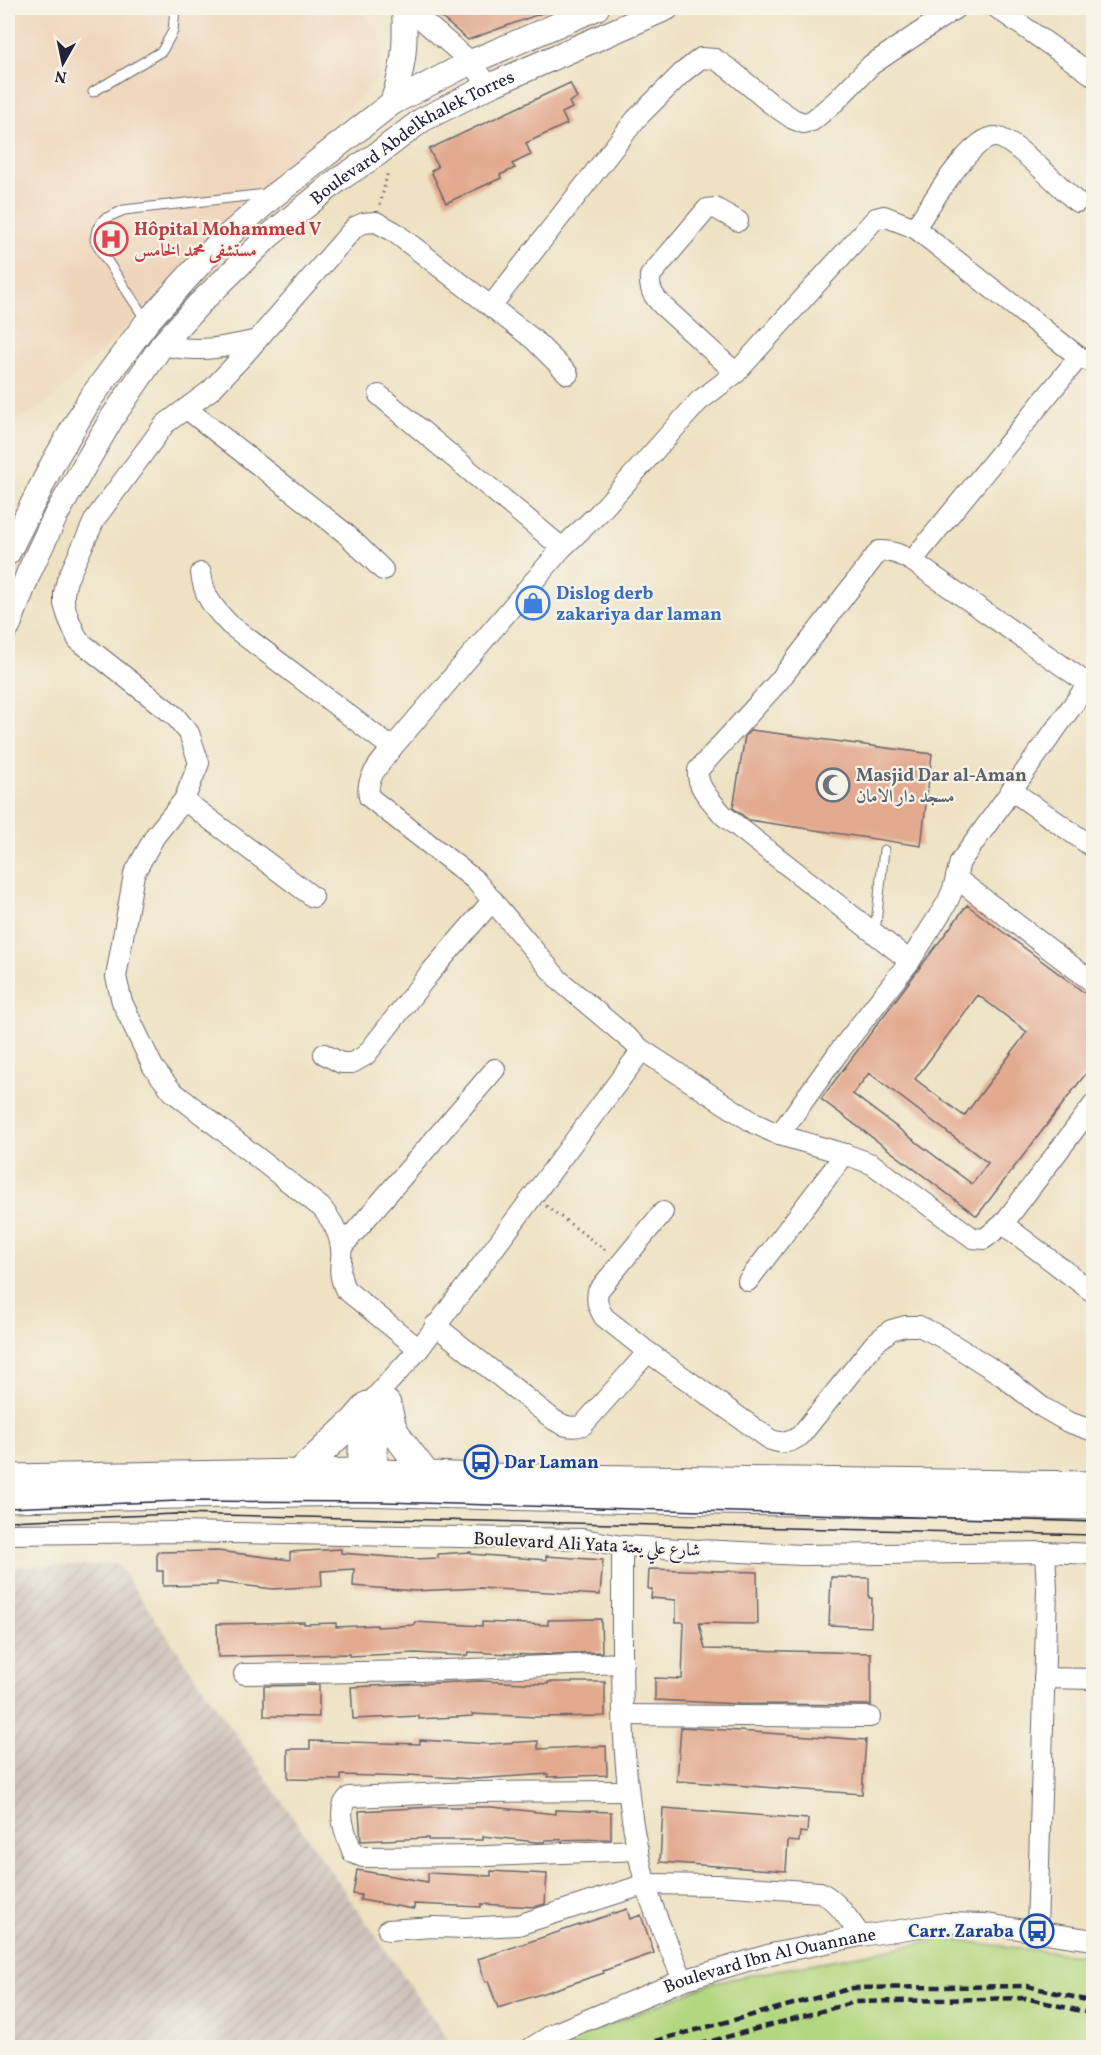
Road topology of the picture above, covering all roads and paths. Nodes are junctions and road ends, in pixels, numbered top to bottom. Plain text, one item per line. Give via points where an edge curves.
1 (175, 8) edge
2 (406, 8) edge
3 (597, 8) edge
4 (668, 8) edge
5 (956, 8) edge
6 (997, 8) edge
7 (471, 62) junction
8 (1094, 76) edge
9 (489, 86) junction
10 (93, 92) dead end
11 (392, 103) junction
12 (394, 141) junction
13 (277, 193) junction
14 (1077, 202) dead end
15 (738, 221) dead end
16 (376, 222) junction
17 (915, 228) junction
18 (490, 306) junction
19 (147, 322) junction
20 (256, 340) junction
21 (162, 345) junction
22 (1086, 360) edge
23 (736, 373) junction
24 (568, 374) dead end
25 (379, 395) dead end
26 (187, 409) junction
27 (562, 548) junction
28 (8, 554) edge
29 (912, 561) junction
30 (32, 567) junction
31 (383, 570) dead end
32 (201, 573) dead end
33 (13, 598) edge
34 (8, 627) edge
35 (1091, 686) edge
36 (392, 748) junction
37 (1011, 790) junction
38 (184, 800) junction
39 (1094, 848) edge
40 (884, 850) dead end
41 (956, 878) junction
42 (313, 897) dead end
43 (493, 900) junction
44 (875, 933) junction
45 (910, 961) junction
46 (1094, 983) edge
47 (642, 1050) junction
48 (324, 1054) dead end
49 (495, 1069) dead end
50 (1094, 1104) edge
51 (779, 1135) junction
52 (845, 1154) junction
53 (533, 1196) junction
54 (663, 1212) dead end
55 (1003, 1224) junction
56 (341, 1248) junction
57 (622, 1263) junction
58 (748, 1281) dead end
59 (1094, 1293) edge
60 (435, 1325) junction
61 (418, 1349) junction
62 (648, 1352) junction
63 (381, 1397) junction
64 (1094, 1431) edge
65 (301, 1471) junction
66 (426, 1474) junction
67 (8, 1478) edge
68 (367, 1482) junction
69 (1094, 1485) edge
70 (8, 1498) edge
71 (1094, 1506) edge
72 (8, 1534) edge
73 (622, 1546) junction
74 (1045, 1552) junction
75 (1094, 1554) edge
76 (623, 1663) junction
77 (244, 1674) dead end
78 (1044, 1678) junction
79 (1094, 1678) edge
80 (624, 1715) junction
81 (870, 1718) dead end
82 (628, 1791) junction
83 (638, 1850) junction
84 (645, 1884) junction
85 (388, 1930) dead end
86 (1037, 1931) junction
87 (861, 1936) junction
88 (1094, 1940) edge
89 (683, 1980) junction
90 (531, 2048) edge

1 - 10 lane via 173,31 162,51
2 - 7 street
2 - 11 street via 402,70
3 - 7 street, Boulevard Abdelkhalek Torres
4 - 9 street, Boulevard Abdelkhalek Torres
5 - 18 street via 871,65 836,101 812,121 803,123 770,103 731,69 715,59 701,58 636,119
6 - 8 street
7 - 9 street
7 - 11 street, Boulevard Abdelkhalek Torres
9 - 12 street, Boulevard Abdelkhalek Torres via 422,120
11 - 13 street, Boulevard Abdelkhalek Torres
12 - 16 path
12 - 21 street, Boulevard Abdelkhalek Torres via 269,236
13 - 19 street, Boulevard Abdelkhalek Torres via 216,246
13 - 19 lane via 124,210 104,219 95,240
14 - 17 street via 1016,147 1003,139 988,138 966,154
15 - 23 street via 715,208 707,209 650,276 649,286 664,307
16 - 18 street via 413,245
16 - 20 street via 355,227
17 - 22 street
17 - 23 street via 884,216 876,218
18 - 24 street via 533,339
19 - 28 street, Boulevard Abdelkhalek Torres via 90,399
20 - 21 street via 196,350
20 - 26 street via 211,390
21 - 30 street, Boulevard Abdelkhalek Torres via 112,418 56,515
22 - 29 street
23 - 27 street via 699,401 599,513
25 - 27 street
26 - 31 street via 345,533
26 - 38 street via 165,424 95,519 64,592 68,617 78,640 175,716 189,733 200,764
27 - 36 street
28 - 30 street
29 - 35 street
29 - 44 street via 888,550 879,551 779,681 698,770 697,779 723,814
30 - 33 street, Boulevard Abdelkhalek Torres
32 - 36 street via 207,596 229,624
33 - 34 street, Boulevard Abdelkhalek Torres
35 - 37 street
36 - 43 street via 371,776 369,797 475,880
37 - 39 street
37 - 41 street via 960,862
38 - 42 street
38 - 56 street via 155,836 134,874 116,977 118,990 153,1067 172,1091 322,1208 334,1223
40 - 44 lane
41 - 45 street via 947,903
41 - 46 street
43 - 47 street via 559,980
43 - 48 street via 366,1055 352,1064
44 - 45 street
45 - 51 street
47 - 51 street via 754,1124
47 - 53 street
49 - 56 street
50 - 55 street
51 - 52 street
52 - 55 street via 872,1164 973,1238 984,1239
52 - 58 street
53 - 57 path
53 - 60 street
54 - 57 street
55 - 59 street
56 - 61 street via 339,1266 345,1289
57 - 62 street via 598,1291 596,1301 604,1317
60 - 61 street
60 - 62 street via 566,1426 584,1425
61 - 63 street
62 - 64 street via 771,1440 790,1443 800,1436 875,1343 891,1330 919,1326 1000,1374 1042,1407
63 - 65 main road
63 - 66 main road via 397,1435
63 - 68 street via 378,1439
65 - 67 main road
65 - 68 main road
66 - 68 main road
66 - 69 main road
68 - 70 main road
68 - 71 main road via 645,1500
72 - 73 street, Boulevard Ali Yata شارع علي يعتة via 171,1532 583,1539
73 - 74 street, Boulevard Ali Yata شارع علي يعتة via 802,1556
73 - 76 street
74 - 75 street, Boulevard Ali Yata شارع علي يعتة
74 - 78 street
76 - 77 street
76 - 80 street
78 - 79 street
78 - 86 street
80 - 81 street
80 - 82 street
82 - 83 street
82 - 83 street via 349,1797 342,1808 353,1853 363,1857
83 - 84 street
84 - 85 street via 518,1925
84 - 87 street via 820,1892 838,1906
84 - 89 street
86 - 87 street, Boulevard Ibn Al Ouannane via 946,1923
86 - 88 street, Boulevard Ibn Al Ouannane
87 - 89 street, Boulevard Ibn Al Ouannane via 771,1954
89 - 90 street, Boulevard Ibn Al Ouannane via 553,2034

